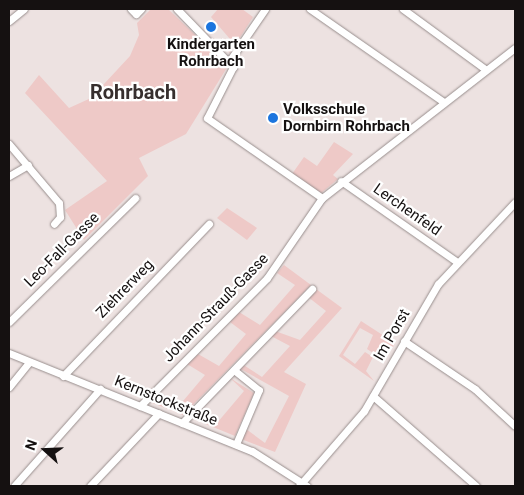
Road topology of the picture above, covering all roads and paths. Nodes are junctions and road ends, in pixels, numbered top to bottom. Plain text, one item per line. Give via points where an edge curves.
1 (24, 9) edge
2 (131, 9) edge
3 (141, 9) edge
4 (177, 9) edge
5 (265, 9) edge
6 (310, 9) edge
7 (403, 9) edge
8 (9, 21) edge
9 (515, 48) edge
10 (230, 60) junction
11 (485, 69) junction
12 (444, 102) junction
13 (9, 144) edge
14 (28, 165) junction
15 (9, 176) edge
16 (341, 181) junction
17 (135, 198) dead end
18 (322, 198) junction
19 (515, 202) edge
20 (54, 224) dead end
21 (208, 224) dead end
22 (457, 262) junction
23 (312, 289) dead end
24 (9, 322) edge
25 (404, 341) junction
26 (9, 353) edge
27 (29, 362) junction
28 (234, 370) junction
29 (63, 376) junction
30 (9, 387) edge
31 (100, 390) junction
32 (373, 396) junction
33 (140, 406) junction
34 (159, 413) junction
35 (182, 422) junction
36 (515, 426) edge
37 (236, 444) junction
38 (303, 485) edge
39 (14, 486) edge
40 (92, 486) edge
41 (476, 486) edge

1 - 8 street
2 - 3 street via 136,14
4 - 10 street
5 - 10 street
6 - 12 street
7 - 11 street
9 - 11 street, Johann-Strauß-Gasse
10 - 18 street via 233,67 207,118
11 - 12 street, Johann-Strauß-Gasse
12 - 16 street, Johann-Strauß-Gasse
13 - 14 street
14 - 15 street
14 - 20 street via 59,203 60,217
16 - 18 street, Johann-Strauß-Gasse
16 - 22 street, Lerchenfeld
17 - 24 street, Leo-Fall-Gasse
18 - 33 street, Johann-Strauß-Gasse via 267,278
19 - 22 street, Im Porst
21 - 29 street, Ziehrerweg
22 - 25 street, Im Porst
23 - 28 street
25 - 32 street, Im Porst
25 - 36 street via 476,389
26 - 27 street, Kernstockstraße
27 - 29 street, Kernstockstraße
27 - 30 street
28 - 35 street
28 - 37 street via 259,390
29 - 31 street, Kernstockstraße
31 - 33 street, Kernstockstraße
31 - 39 street
32 - 38 street, Im Porst via 356,423
32 - 41 street
33 - 34 street, Kernstockstraße
34 - 35 street, Kernstockstraße
34 - 40 street
35 - 37 street, Kernstockstraße
37 - 38 street, Kernstockstraße

